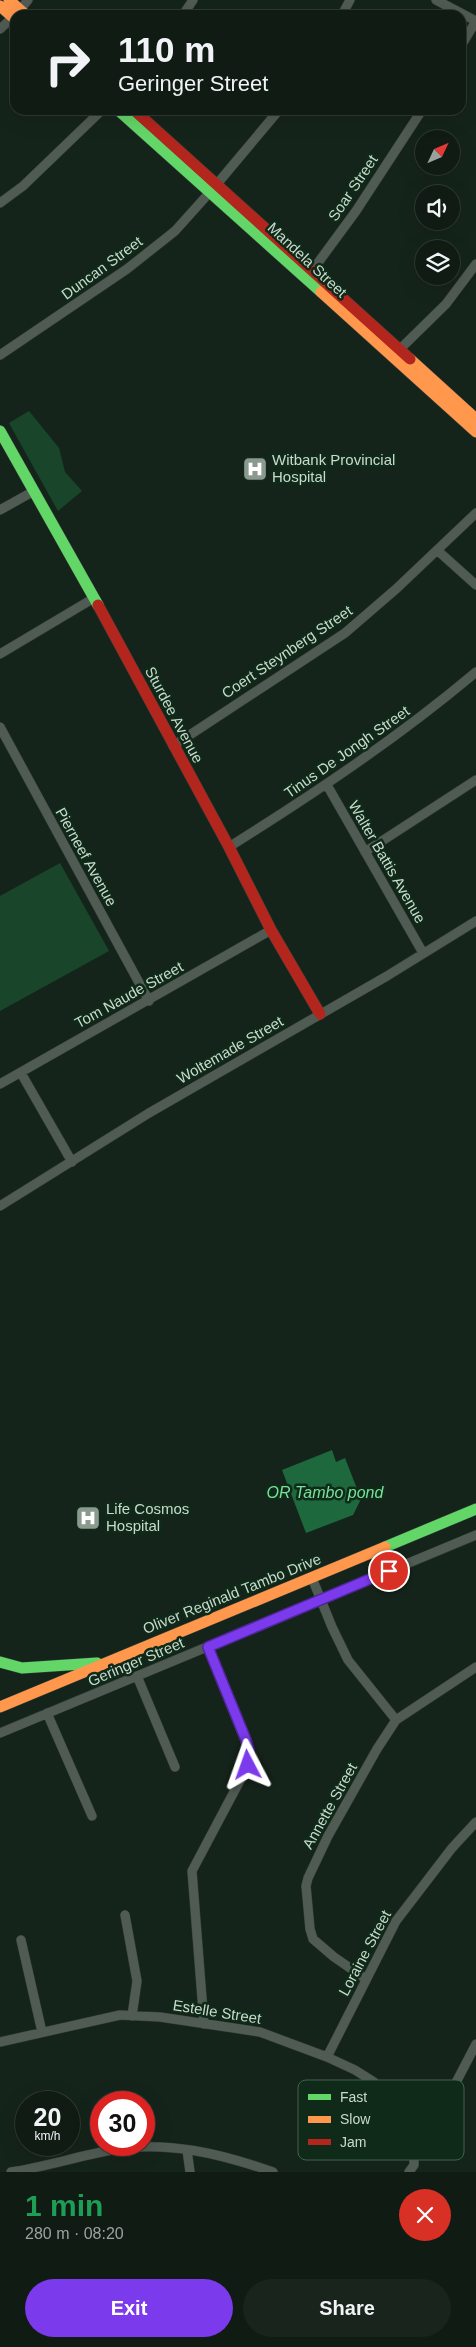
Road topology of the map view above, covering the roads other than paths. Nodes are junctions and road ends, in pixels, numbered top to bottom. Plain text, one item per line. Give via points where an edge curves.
1 (436, 0) edge
2 (455, 10) edge
3 (10, 21) edge
4 (476, 21) edge
5 (0, 29) edge
6 (466, 38) edge
7 (97, 115) edge
8 (124, 115) edge
9 (139, 115) edge
10 (275, 115) edge
11 (419, 115) edge
12 (214, 188) junction
13 (0, 204) edge
14 (476, 264) edge
15 (308, 275) junction
16 (396, 354) junction
17 (0, 355) edge
18 (476, 419) edge
19 (0, 431) edge
20 (476, 432) edge
21 (34, 491) junction
22 (0, 510) edge
23 (476, 513) edge
24 (437, 550) junction
25 (476, 585) edge
26 (94, 598) junction
27 (0, 654) edge
28 (476, 672) edge
29 (0, 727) edge
30 (173, 746) junction
31 (476, 780) edge
32 (327, 785) junction
33 (229, 847) junction
34 (366, 852) junction
35 (476, 921) edge
36 (271, 930) junction
37 (423, 953) junction
38 (149, 1001) junction
39 (320, 1014) junction
40 (21, 1072) junction
41 (0, 1084) edge
42 (72, 1162) junction
43 (0, 1206) edge
44 (476, 1509) edge
45 (476, 1535) edge
46 (312, 1578) junction
47 (321, 1600) junction
48 (208, 1647) junction
49 (0, 1662) edge
50 (107, 1662) junction
51 (476, 1667) edge
52 (137, 1676) junction
53 (0, 1706) edge
54 (47, 1713) junction
55 (396, 1720) junction
56 (0, 1733) edge
57 (175, 1767) dead end
58 (92, 1816) dead end
59 (476, 1822) edge
60 (125, 1915) dead end
61 (21, 1940) dead end
62 (366, 1980) junction
63 (132, 2016) junction
64 (204, 2024) junction
65 (42, 2032) junction
66 (0, 2042) edge
67 (476, 2044) edge
68 (474, 2055) edge
69 (326, 2057) junction
70 (370, 2080) edge
71 (459, 2080) edge
72 (187, 2150) junction
73 (414, 2160) edge
74 (55, 2168) edge
75 (11, 2172) edge
76 (190, 2172) edge
77 (273, 2172) edge
78 (409, 2172) edge

1 - 2 street
3 - 5 street
4 - 6 street
7 - 13 street
8 - 12 main road, Mandela Street
9 - 12 main road, Mandela Street
10 - 12 street, Duncan Street
11 - 15 street, Soar Street via 356,211
12 - 15 main road, Mandela Street
12 - 17 street, Duncan Street via 175,231 127,269
14 - 16 street via 446,304
15 - 16 main road, Mandela Street
16 - 18 main road, Mandela Street
16 - 20 main road, Mandela Street
19 - 21 main road, Sturdee Avenue
21 - 22 street
21 - 26 main road, Sturdee Avenue
23 - 24 street, Coert Steynberg Street
24 - 25 street
24 - 30 street, Coert Steynberg Street via 345,633
26 - 27 street
26 - 30 main road, Sturdee Avenue
28 - 32 street, Tinus De Jongh Street via 441,702
29 - 38 street, Pierneef Avenue
30 - 33 main road, Sturdee Avenue
31 - 34 street
32 - 33 street, Tinus De Jongh Street
32 - 34 street, Walter Battis Avenue
33 - 36 main road, Sturdee Avenue
34 - 37 street, Walter Battis Avenue
35 - 37 street, Woltemade Street
36 - 38 street, Tom Naude Street
36 - 39 main road, Sturdee Avenue
37 - 39 street, Woltemade Street
38 - 40 street, Tom Naude Street
39 - 42 street, Woltemade Street via 149,1113
40 - 41 street, Tom Naude Street
40 - 42 street
42 - 43 street, Woltemade Street
44 - 46 main road, Oliver Reginald Tambo Drive
45 - 47 street, Geringer Street
46 - 47 street
46 - 50 main road, Oliver Reginald Tambo Drive
47 - 48 street, Geringer Street
47 - 55 street via 348,1660
48 - 52 street, Geringer Street
48 - 64 street via 246,1740 249,1756 245,1771 192,1870
49 - 50 main road via 22,1668
50 - 53 main road, Oliver Reginald Tambo Drive
51 - 55 street, Annette Street
52 - 54 street, Geringer Street
52 - 57 street
54 - 56 street, Geringer Street
54 - 58 street
55 - 62 street, Annette Street via 328,1836 306,1886 313,1939
59 - 62 street, Loraine Street via 396,1922
60 - 63 street via 137,1986
61 - 65 street
62 - 69 street, Loraine Street
63 - 64 street, Estelle Street
63 - 65 street, Estelle Street via 109,2017
64 - 69 street, Estelle Street via 260,2032
65 - 66 street, Estelle Street
67 - 68 street
68 - 71 street
69 - 70 street, Estelle Street
72 - 74 street via 133,2147 111,2150
72 - 76 street
72 - 77 street via 232,2158
73 - 78 street, Estelle Street
74 - 75 street

